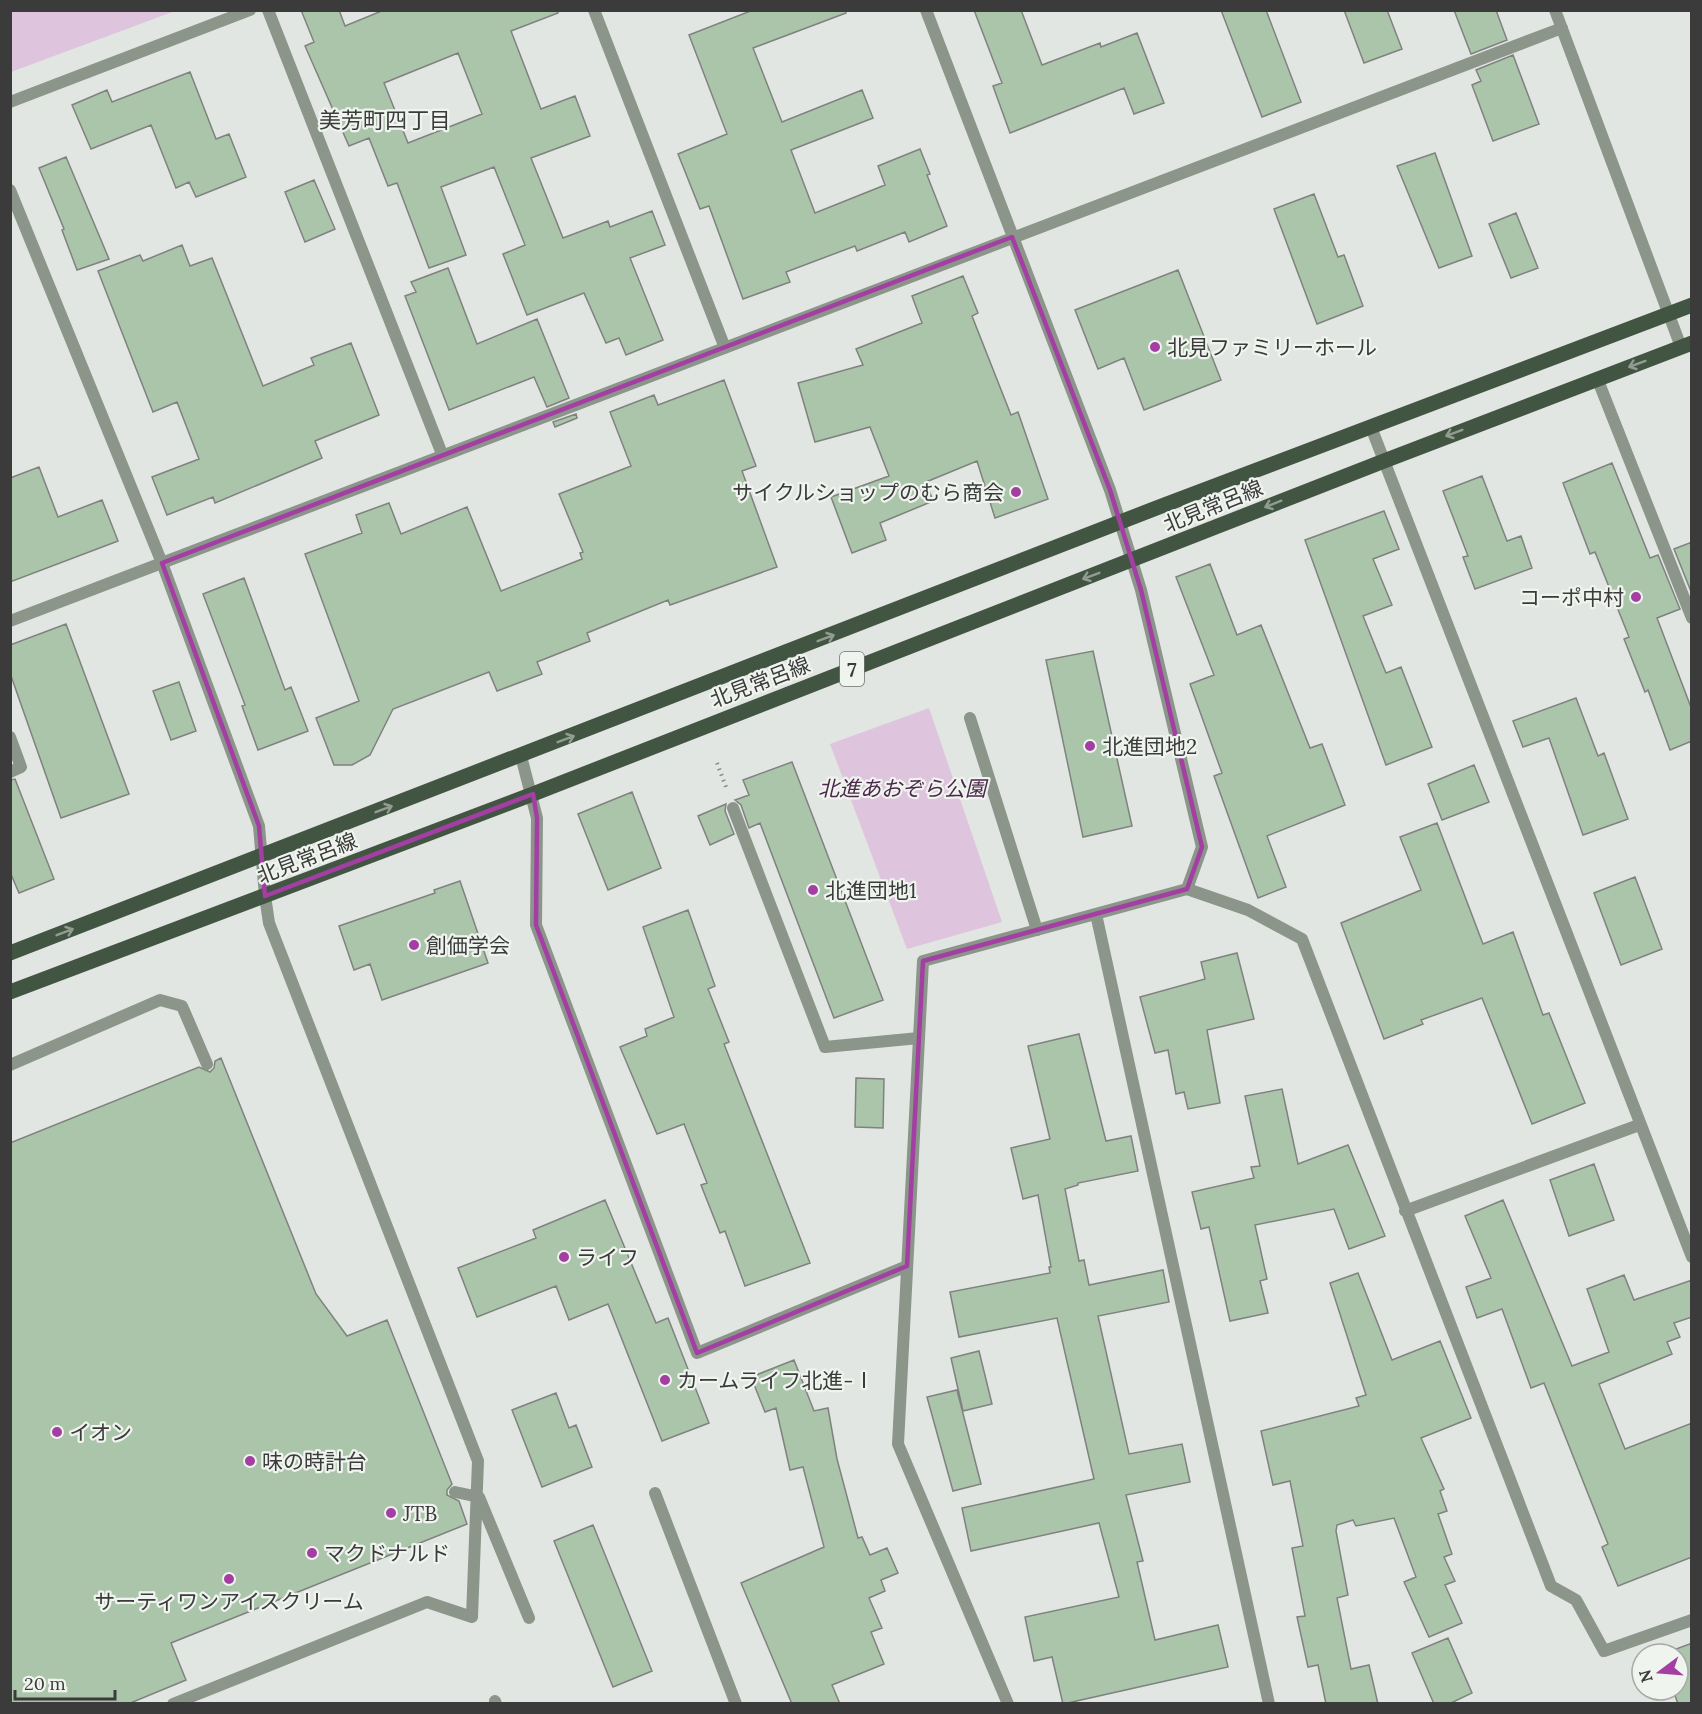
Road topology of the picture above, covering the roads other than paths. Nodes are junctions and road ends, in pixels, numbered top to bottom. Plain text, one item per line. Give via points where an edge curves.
1 (250, 10) edge
2 (268, 10) edge
3 (594, 10) edge
4 (926, 10) edge
5 (1555, 10) edge
6 (1562, 28) junction
7 (10, 102) edge
8 (10, 190) edge
9 (1012, 237) junction
10 (1692, 305) edge
11 (1670, 314) junction
12 (1686, 345) edge
13 (725, 348) junction
14 (1597, 378) junction
15 (1371, 427) junction
16 (442, 454) junction
17 (1384, 461) junction
18 (1120, 523) junction
19 (1131, 560) junction
20 (162, 563) junction
21 (1692, 618) edge
22 (10, 621) edge
23 (970, 718) dead end
24 (10, 737) edge
25 (521, 756) junction
26 (10, 771) edge
27 (533, 794) junction
28 (734, 807) dead end
29 (261, 856) junction
30 (1187, 889) junction
31 (265, 896) junction
32 (1096, 914) junction
33 (1037, 930) junction
34 (10, 953) edge
35 (10, 992) edge
36 (919, 1038) junction
37 (207, 1064) dead end
38 (10, 1065) edge
39 (1639, 1125) junction
40 (1405, 1211) junction
41 (1692, 1257) edge
42 (907, 1266) junction
43 (455, 1492) dead end
44 (655, 1493) dead end
45 (529, 1618) dead end
46 (1692, 1620) edge
47 (173, 1704) edge
48 (736, 1704) edge
49 (1008, 1704) edge
50 (1269, 1704) edge

1 - 7 street
2 - 16 street
3 - 13 street
4 - 9 street
5 - 6 street
6 - 9 street
6 - 11 street
8 - 20 street
9 - 13 street
9 - 18 street
10 - 11 main road, 北見常呂線 / 7
11 - 12 street
11 - 15 main road, 北見常呂線 / 7
12 -> 14 main road, 北見常呂線 / 7
13 - 16 street
14 -> 17 main road, 北見常呂線 / 7
14 - 21 street
15 - 17 street
15 - 18 main road, 北見常呂線 / 7
16 - 20 street
17 -> 19 main road, 北見常呂線 / 7
17 - 39 street
18 - 19 street
25 -> 18 main road, 北見常呂線 / 7
19 -> 27 main road, 北見常呂線 / 7
19 - 30 street via 1202,848
20 - 22 street
20 - 29 street via 259,826
23 - 33 street
24 - 26 street via 21,767
25 - 27 street
29 -> 25 main road, 北見常呂線 / 7
27 - 31 main road, 北見常呂線 / 7
27 - 42 street via 537,818 537,926 697,1353
28 - 36 street via 825,1047
29 - 31 street
34 -> 29 main road, 北見常呂線 / 7
30 - 32 street
30 - 40 street via 1248,910 1302,939
31 - 35 main road, 北見常呂線 / 7
31 - 47 street via 269,923 478,1461 472,1617 427,1602
32 - 33 street
32 - 50 street
33 - 36 street via 923,961
36 - 42 street
37 - 38 street via 182,1006 160,1000
39 - 40 street
39 - 41 street
40 - 46 street via 1551,1586 1576,1600 1604,1651
42 - 49 street via 898,1444
43 - 45 street via 479,1497
44 - 48 street

